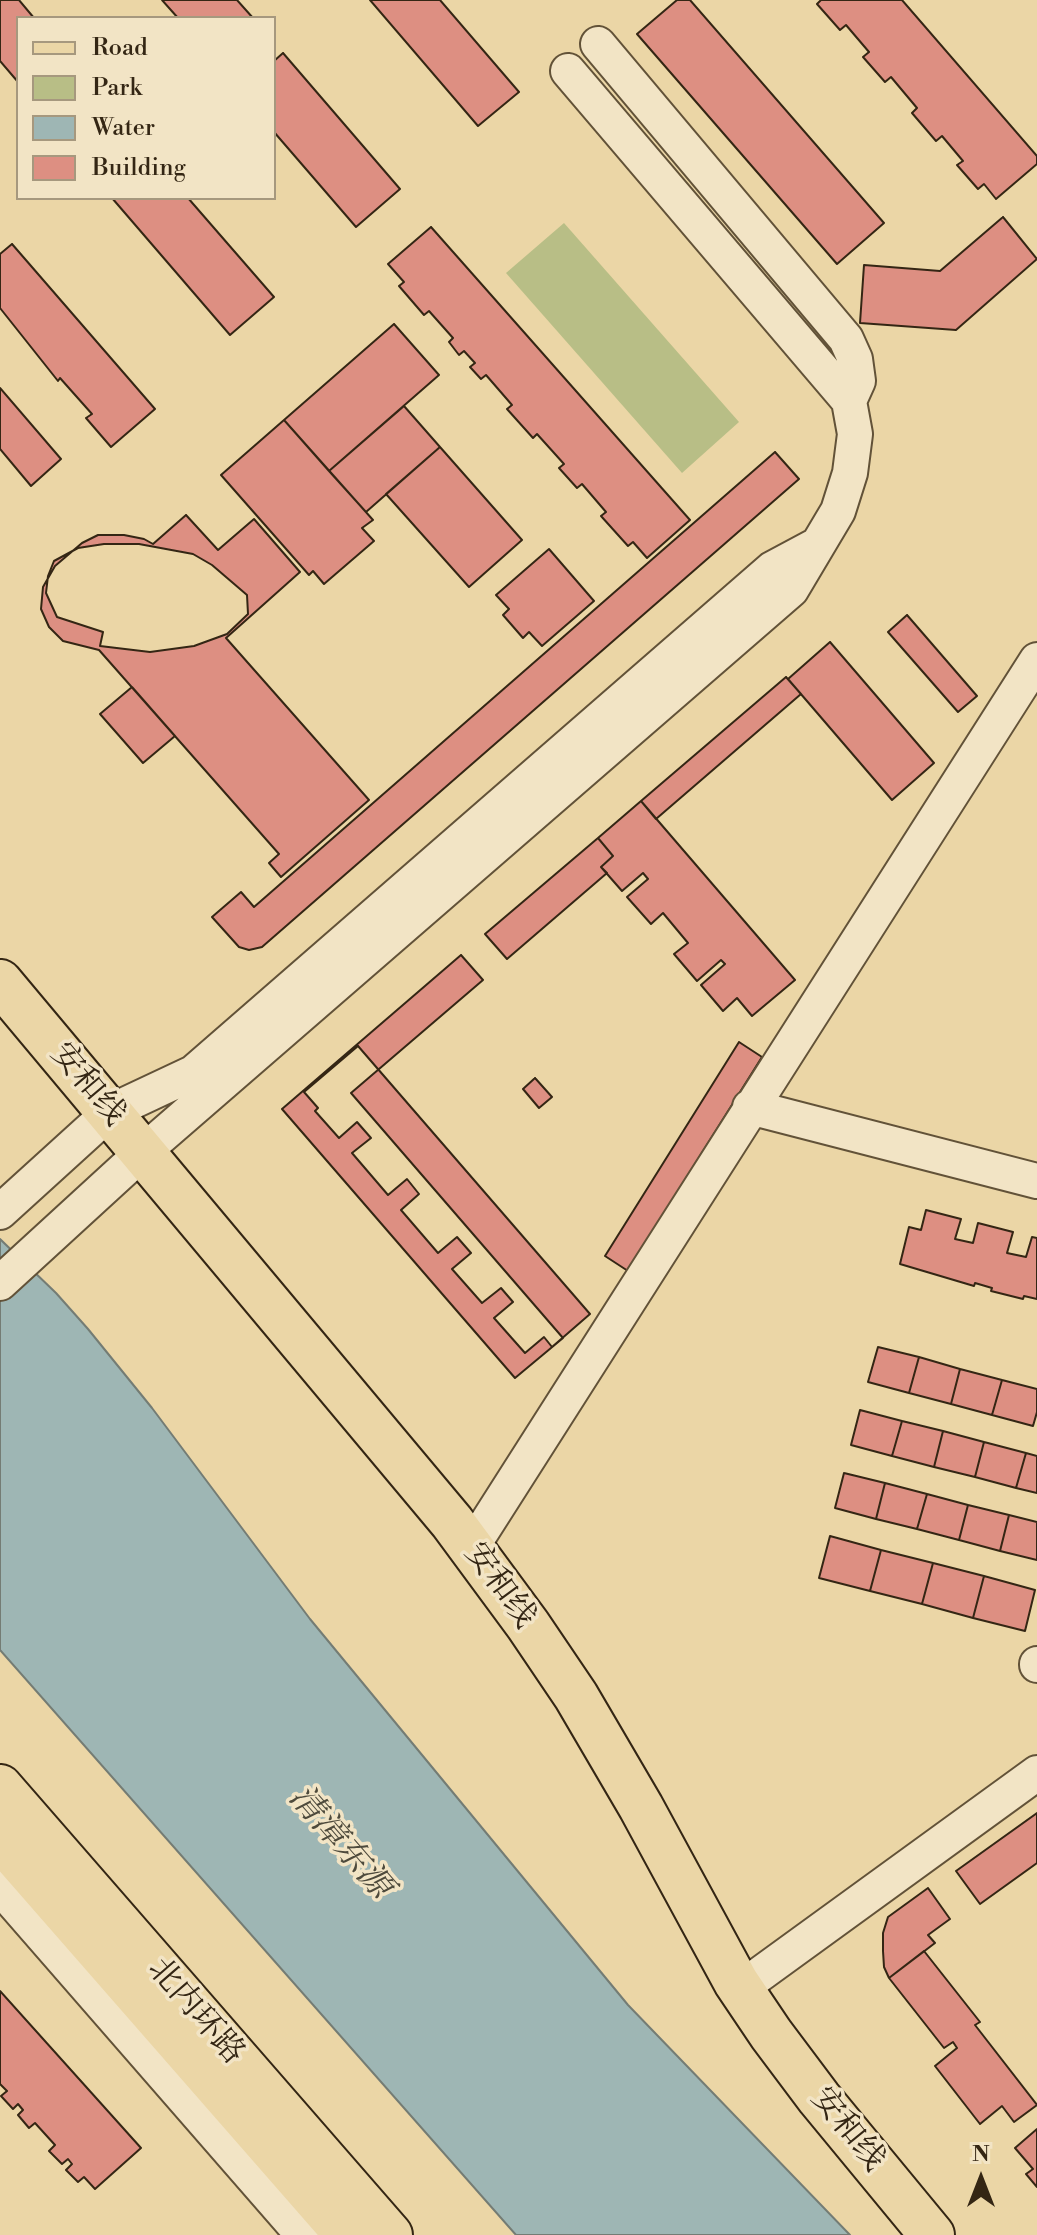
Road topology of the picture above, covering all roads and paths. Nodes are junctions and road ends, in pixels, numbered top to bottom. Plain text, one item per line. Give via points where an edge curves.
1 (598, 44) dead end
2 (568, 71) dead end
3 (849, 401) junction
4 (815, 546) junction
5 (1037, 660) edge
6 (0, 982) edge
7 (750, 1107) junction
8 (110, 1112) junction
9 (143, 1152) junction
10 (1037, 1181) edge
11 (0, 1212) edge
12 (0, 1283) edge
13 (471, 1548) junction
14 (1037, 1773) edge
15 (0, 1787) edge
16 (0, 1838) edge
17 (0, 1887) edge
18 (741, 1988) junction
19 (339, 2226) edge
20 (932, 2235) edge

1 - 3 street via 846,339 858,381
2 - 3 street
3 - 4 street via 855,434 850,473 838,511
4 - 8 street via 772,569 193,1073
4 - 9 street via 791,590
5 - 7 street
6 - 8 main road, 安和线
7 - 10 street
7 - 13 street
8 - 9 main road, 安和线
8 - 11 street
9 - 12 street
9 - 13 main road, 安和线
13 - 18 main road, 安和线 via 576,1696
14 - 18 street
15 - 19 main road, 北内环路
16 - 19 main road, 北内环路
17 - 19 street
18 - 20 main road, 安和线 via 819,2098

